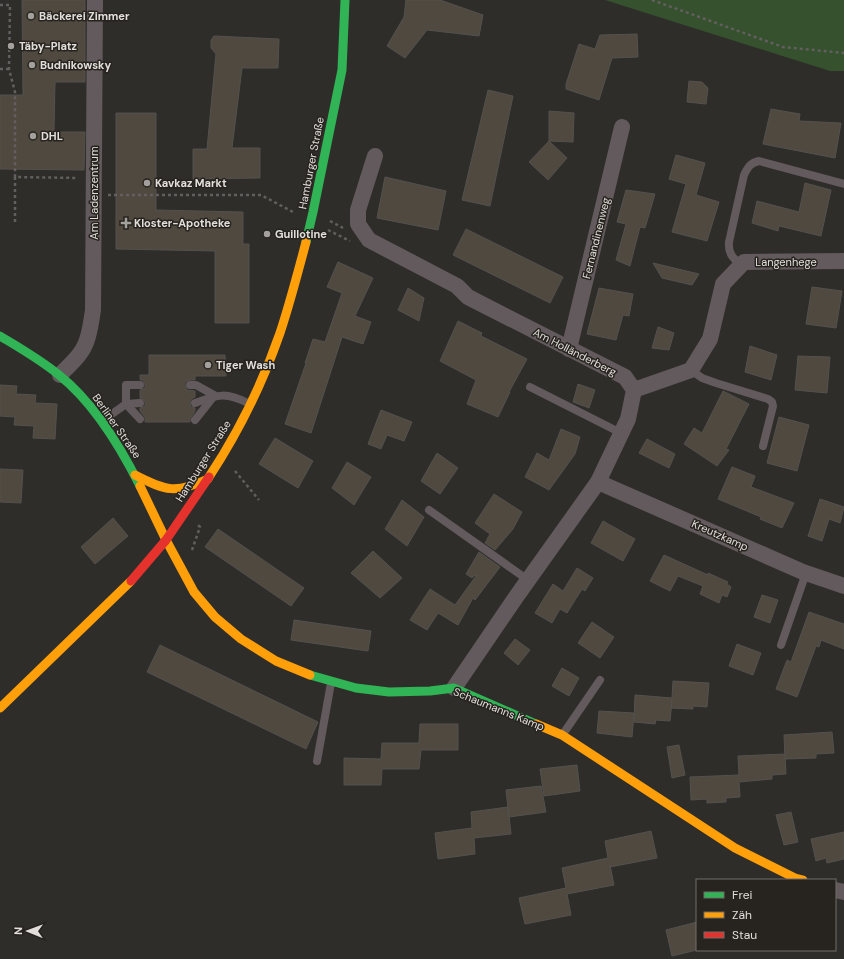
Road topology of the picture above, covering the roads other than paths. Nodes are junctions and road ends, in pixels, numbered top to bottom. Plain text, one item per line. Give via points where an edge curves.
1 (95, 0) edge
2 (345, 0) edge
3 (622, 127) dead end
4 (375, 156) dead end
5 (844, 184) edge
6 (844, 261) edge
7 (741, 265) junction
8 (0, 336) edge
9 (569, 349) junction
10 (691, 370) junction
11 (60, 375) junction
12 (140, 385) dead end
13 (190, 385) dead end
14 (530, 387) dead end
15 (634, 390) junction
16 (214, 395) junction
17 (140, 403) dead end
18 (195, 403) dead end
19 (126, 404) junction
20 (251, 404) junction
21 (140, 419) dead end
22 (195, 420) dead end
23 (101, 421) junction
24 (621, 433) junction
25 (763, 446) dead end
26 (135, 474) junction
27 (208, 479) junction
28 (598, 482) junction
29 (429, 510) dead end
30 (166, 540) junction
31 (806, 573) junction
32 (528, 580) junction
33 (844, 586) edge
34 (781, 645) dead end
35 (600, 680) dead end
36 (331, 682) junction
37 (454, 688) junction
38 (0, 708) edge
39 (562, 734) junction
40 (318, 761) dead end
41 (799, 879) edge

1 - 11 street, Am Ladenzentrum via 93,310 84,347
2 - 20 street, Hamburger Straße via 342,70 313,212 280,333
3 - 9 street, Fernandinenweg
4 - 9 street, Am Holländerberg via 358,210 358,224 369,240 457,286 468,297
5 - 7 lane via 759,161 752,163 744,175 729,242 729,251
6 - 7 street, Langenhege via 744,262
7 - 10 street, Langenhege via 723,284 710,339
8 - 11 street, Berliner Straße
9 - 15 street, Am Holländerberg via 625,377
10 - 15 street
10 - 25 lane via 702,378 772,402
11 - 23 street, Berliner Straße via 85,400
12 - 19 lane via 126,385
13 - 16 lane via 196,385
14 - 24 lane
15 - 24 street via 628,419
16 - 18 lane
16 - 20 lane via 236,397
16 - 22 lane
17 - 19 lane
19 - 21 lane
19 - 23 lane
20 - 27 street, Hamburger Straße
23 - 26 street, Berliner Straße
24 - 28 street
26 - 27 street via 170,490 184,489
26 - 30 street, Berliner Straße
27 - 30 street, Hamburger Straße
28 - 31 street, Kreutzkamp
28 - 32 street
29 - 32 lane
30 - 36 street, Schaumanns Kamp via 194,592 216,617 241,639 276,660
30 - 38 street, Hamburger Straße via 126,586
31 - 33 street, Kreutzkamp
31 - 34 lane
32 - 37 street
35 - 39 lane
36 - 37 street, Schaumanns Kamp via 389,692 430,692
36 - 40 lane
37 - 39 street, Schaumanns Kamp
39 - 41 street, Schaumanns Kamp via 735,848

